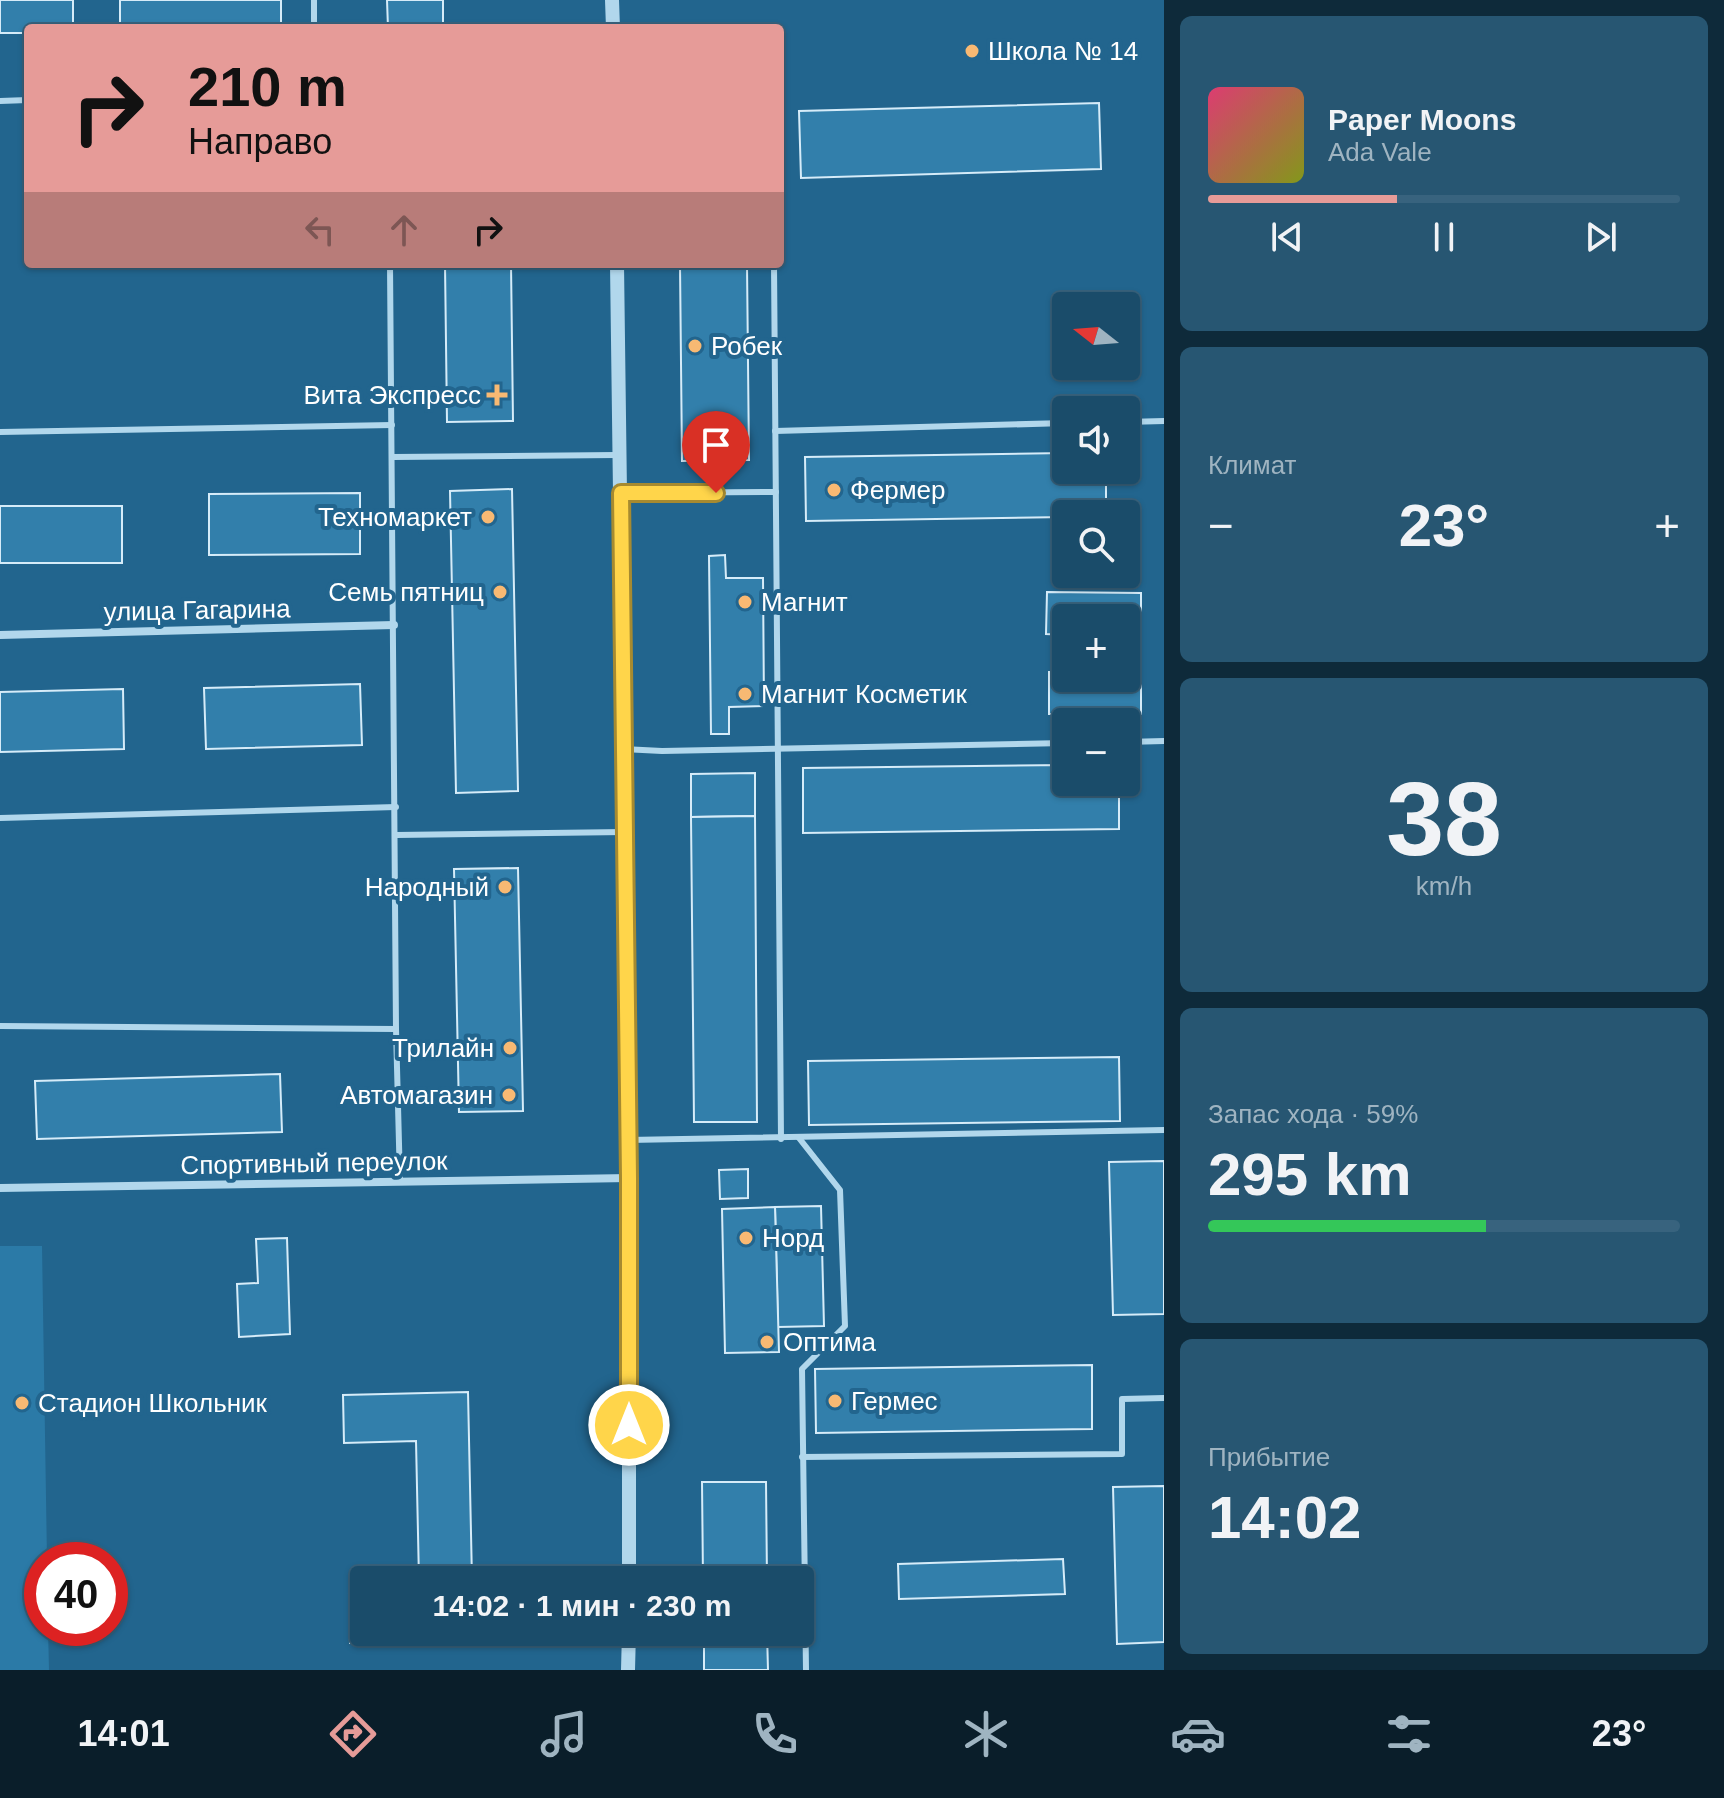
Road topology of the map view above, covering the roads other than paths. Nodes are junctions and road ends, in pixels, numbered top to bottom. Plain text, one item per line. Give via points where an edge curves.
1 (314, 0) edge
2 (612, 0) edge
3 (314, 24) edge
4 (613, 24) edge
5 (24, 100) edge
6 (0, 101) edge
7 (390, 268) edge
8 (617, 268) edge
9 (774, 268) edge
10 (1164, 421) edge
11 (1140, 422) edge
12 (1052, 423) edge
13 (392, 425) junction
14 (775, 431) junction
15 (0, 432) edge
16 (620, 454) junction
17 (393, 457) junction
18 (776, 492) junction
19 (621, 493) junction
20 (394, 625) junction
21 (0, 635) edge
22 (1164, 741) edge
23 (1140, 742) edge
24 (1052, 743) edge
25 (778, 748) junction
26 (623, 749) junction
27 (396, 807) junction
28 (0, 818) edge
29 (625, 832) junction
30 (396, 835) junction
31 (0, 1026) edge
32 (396, 1029) junction
33 (1164, 1130) edge
34 (799, 1138) junction
35 (781, 1139) junction
36 (628, 1140) junction
37 (629, 1178) junction
38 (400, 1182) junction
39 (0, 1188) edge
40 (1164, 1398) edge
41 (802, 1457) junction
42 (629, 1566) edge
43 (629, 1646) edge
44 (628, 1670) edge
45 (806, 1670) edge

1 - 3 lane
2 - 4 street
5 - 6 lane
7 - 13 lane
8 - 16 street
9 - 14 lane
10 - 11 lane
12 - 14 lane
13 - 15 lane
13 - 17 lane
14 - 18 lane
16 - 17 lane
16 - 19 street
17 - 20 lane
18 - 19 lane
18 - 25 lane
19 - 26 street
20 - 21 street, улица Гагарина
20 - 27 lane
22 - 23 lane
24 - 25 lane
25 - 26 lane
25 - 35 lane
26 - 29 street
27 - 28 lane
27 - 30 lane
29 - 30 lane
29 - 36 street
30 - 32 lane
31 - 32 lane
32 - 38 lane
33 - 34 lane
34 - 35 lane
34 - 41 lane via 840,1190 845,1326 802,1369
35 - 36 lane
36 - 37 street
37 - 38 street, Спортивный переулок
37 - 42 street
38 - 39 street, Спортивный переулок
40 - 41 lane via 1122,1399 1122,1454
41 - 45 lane
43 - 44 street

